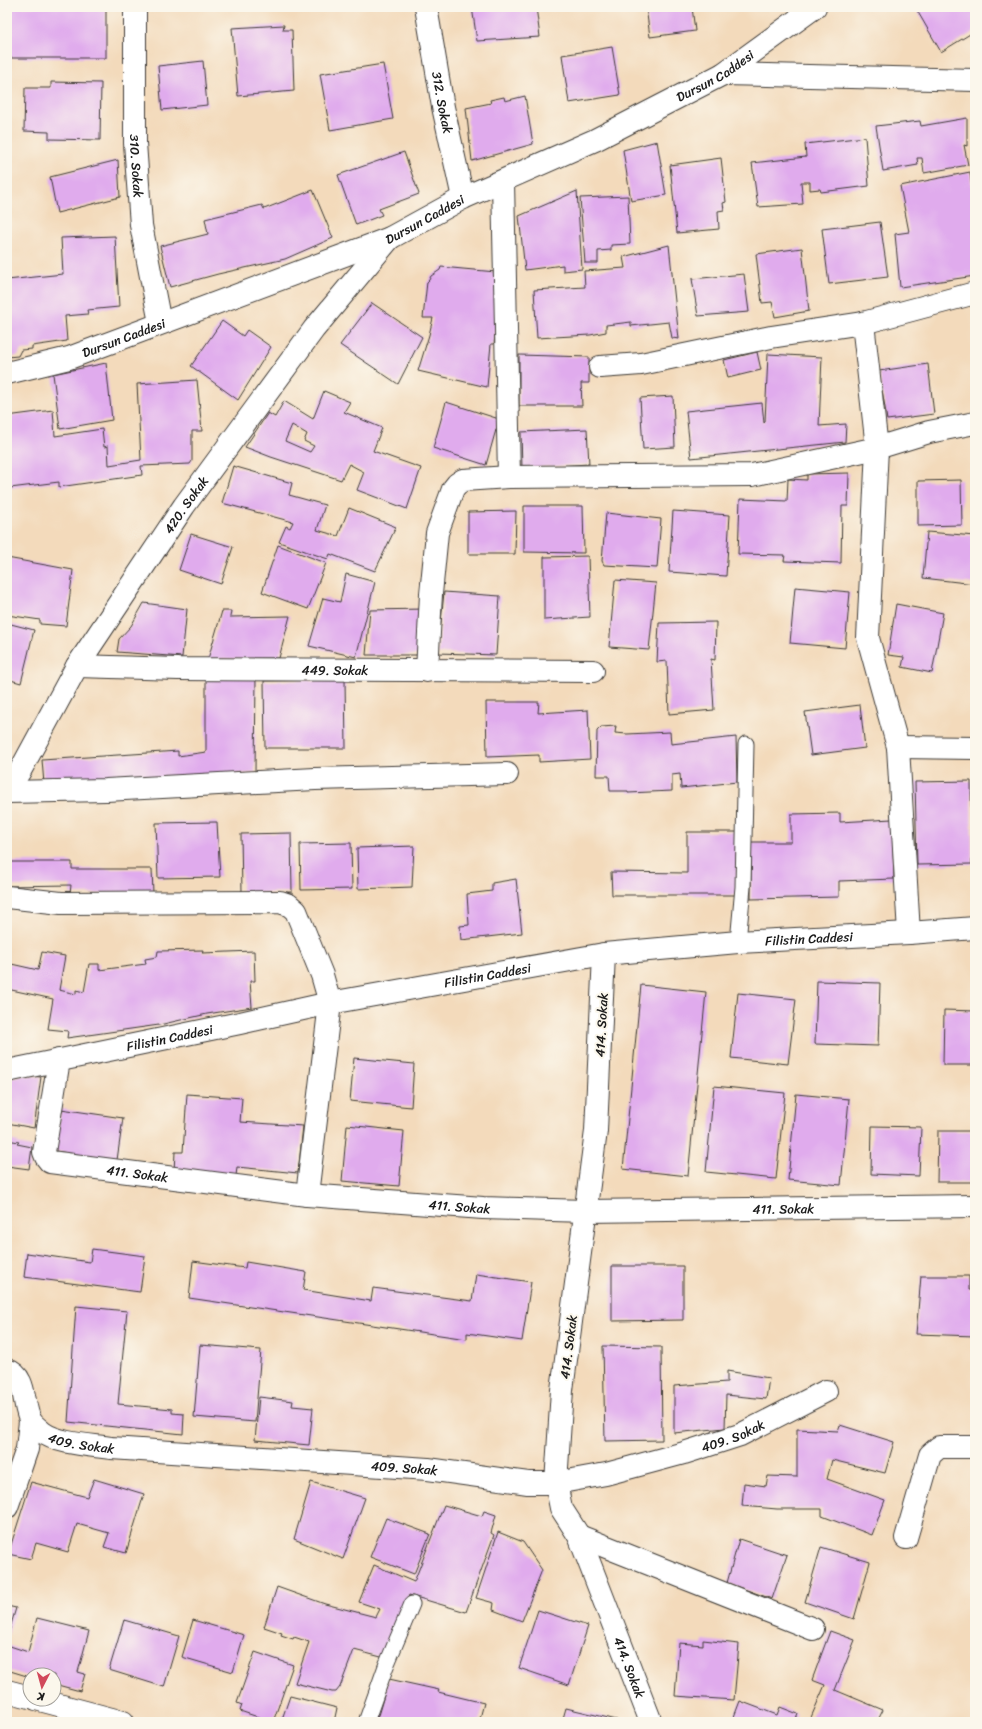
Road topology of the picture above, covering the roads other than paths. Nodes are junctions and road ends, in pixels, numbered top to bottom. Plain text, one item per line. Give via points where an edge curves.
1 (135, 7) edge
2 (426, 7) edge
3 (815, 7) edge
4 (723, 74) junction
5 (975, 80) edge
6 (503, 181) junction
7 (463, 198) junction
8 (390, 238) junction
9 (975, 293) edge
10 (160, 323) junction
11 (863, 323) junction
12 (600, 367) dead end
13 (7, 373) edge
14 (975, 423) edge
15 (877, 448) junction
16 (509, 477) junction
17 (77, 666) junction
18 (426, 671) junction
19 (593, 671) dead end
20 (746, 744) dead end
21 (898, 747) junction
22 (975, 748) edge
23 (507, 774) dead end
24 (7, 791) edge
25 (7, 897) edge
26 (975, 928) edge
27 (909, 933) junction
28 (738, 942) junction
29 (604, 954) junction
30 (330, 1003) junction
31 (59, 1060) junction
32 (7, 1071) edge
33 (307, 1196) junction
34 (975, 1206) edge
35 (585, 1212) junction
36 (7, 1370) edge
37 (826, 1391) dead end
38 (30, 1421) junction
39 (975, 1447) edge
40 (556, 1483) junction
41 (7, 1507) edge
42 (579, 1536) junction
43 (906, 1538) dead end
44 (412, 1604) dead end
45 (813, 1629) dead end
46 (7, 1691) edge
47 (22, 1695) edge
48 (62, 1706) edge
49 (123, 1722) edge
50 (366, 1722) edge
51 (651, 1722) edge

1 - 10 street, 310. Sokak via 135,143 141,225
2 - 7 street, 312. Sokak via 443,107
3 - 4 street, Dursun Caddesi
4 - 5 street
4 - 6 street, Dursun Caddesi via 595,140
6 - 7 street, Dursun Caddesi
6 - 16 street
7 - 8 street, Dursun Caddesi
8 - 10 street, Dursun Caddesi
8 - 17 street, 420. Sokak via 314,329 184,506
9 - 11 street
10 - 13 street, Dursun Caddesi via 69,358
11 - 12 street via 771,336 641,364
11 - 15 street
14 - 15 street via 929,432
15 - 16 street via 752,475
15 - 21 street via 868,638
16 - 18 street via 464,480 454,489 438,533
17 - 18 street, 449. Sokak
17 - 24 street, 420. Sokak via 20,772
18 - 19 street, 449. Sokak
20 - 28 lane via 743,887
21 - 22 street
21 - 27 street
23 - 24 street via 315,779 106,790
25 - 30 street via 61,903 280,902 296,911 322,975
26 - 27 street, Filistin Caddesi
27 - 28 street, Filistin Caddesi
28 - 29 street, Filistin Caddesi
29 - 30 street, Filistin Caddesi
29 - 35 street, 414. Sokak via 596,1131
30 - 31 street, Filistin Caddesi
30 - 33 street
31 - 32 street, Filistin Caddesi
31 - 33 street, 411. Sokak via 44,1152 50,1162
33 - 35 street, 411. Sokak
34 - 35 street, 411. Sokak
35 - 40 street, 414. Sokak via 562,1390
36 - 38 street via 19,1381
37 - 40 street, 409. Sokak via 740,1435 606,1474
38 - 40 street, 409. Sokak via 43,1432 59,1439 111,1448 428,1469 528,1483
38 - 41 street via 27,1449
39 - 43 street via 939,1447 930,1455
40 - 42 street, 414. Sokak via 560,1508
42 - 45 street
42 - 51 street, 414. Sokak
44 - 50 lane
46 - 47 street
48 - 49 street

